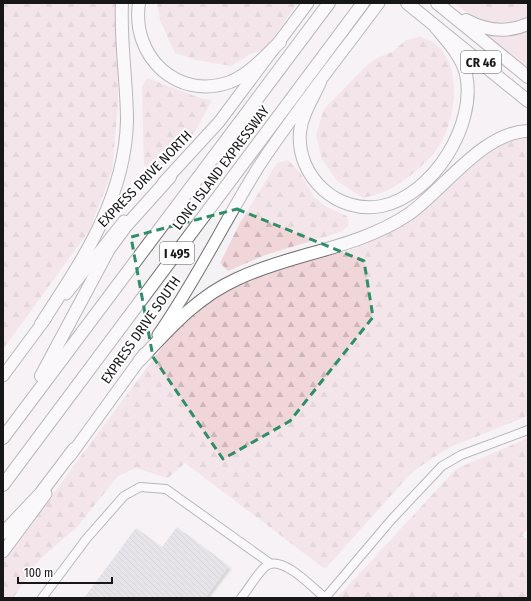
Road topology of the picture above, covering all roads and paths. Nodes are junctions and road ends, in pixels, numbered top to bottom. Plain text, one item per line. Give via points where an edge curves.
1 (122, 3) edge
2 (139, 3) edge
3 (308, 3) edge
4 (328, 3) edge
5 (363, 3) edge
6 (379, 3) edge
7 (407, 3) edge
8 (440, 6) edge
9 (433, 24) junction
10 (528, 24) edge
11 (280, 42) junction
12 (528, 77) edge
13 (320, 82) junction
14 (528, 101) edge
15 (528, 131) edge
16 (170, 177) junction
17 (41, 324) junction
18 (140, 360) junction
19 (3, 376) edge
20 (17, 420) junction
21 (528, 430) edge
22 (3, 438) edge
23 (74, 448) junction
24 (3, 485) edge
25 (3, 533) edge
26 (3, 552) edge
27 (271, 564) junction
28 (42, 598) edge
29 (241, 598) edge
30 (325, 598) edge

1 - 17 highway via 127,123 120,173 108,212 95,239
2 - 11 highway via 139,30 146,50 166,73 186,83 209,86 231,81 251,69
3 - 11 main road, EXPRESS DRIVE NORTH
4 - 20 highway, LONG ISLAND EXPRESSWAY / I 495
5 - 24 highway, LONG ISLAND EXPRESSWAY / I 495
6 - 13 main road, EXPRESS DRIVE SOUTH
7 - 9 highway, CR 46
8 - 10 highway via 486,29 509,30
8 - 12 highway, CR 46
9 - 13 highway via 456,52 462,64 467,82 465,109 457,136 444,160 426,181 397,201 374,207 348,204 328,194 313,179 303,158 300,133 304,116
9 - 14 highway, CR 46
11 - 16 main road, EXPRESS DRIVE NORTH via 219,122
13 - 18 main road, EXPRESS DRIVE SOUTH via 260,166 186,293
15 - 18 highway via 507,134 489,144 416,208 379,230 255,271 218,288 185,312
16 - 17 main road, EXPRESS DRIVE NORTH via 119,226
16 - 20 highway via 109,249
17 - 19 main road, EXPRESS DRIVE NORTH
18 - 23 main road, EXPRESS DRIVE SOUTH
20 - 22 highway, LONG ISLAND EXPRESSWAY / I 495
21 - 30 street via 461,455 442,466
23 - 25 highway via 40,494
23 - 26 main road, EXPRESS DRIVE SOUTH via 59,476
27 - 28 street via 166,489 140,487 124,496 87,538
27 - 29 street via 266,566
27 - 30 street via 277,563 291,569

